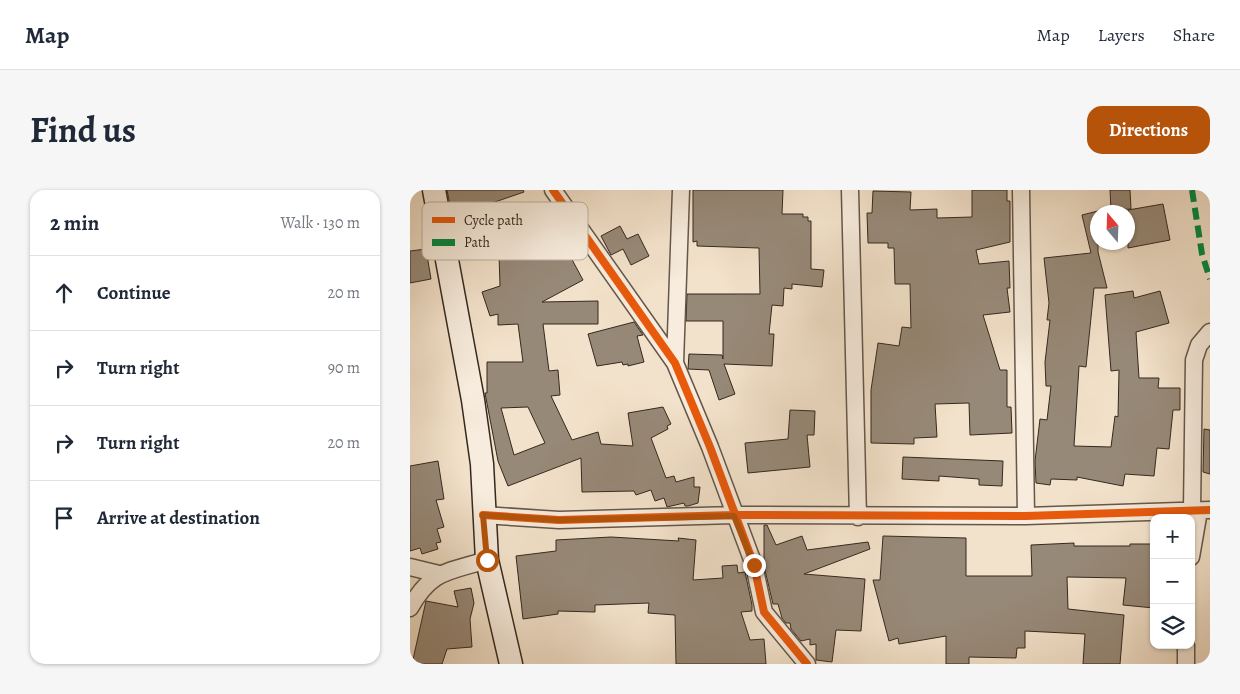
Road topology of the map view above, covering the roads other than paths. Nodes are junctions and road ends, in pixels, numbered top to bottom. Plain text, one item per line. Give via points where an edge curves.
1 (553, 190) edge
2 (680, 190) edge
3 (850, 190) edge
4 (1021, 190) edge
5 (561, 202) edge
6 (588, 240) edge
7 (447, 260) edge
8 (1210, 332) edge
9 (675, 363) junction
10 (1200, 511) edge
11 (483, 515) junction
12 (734, 516) junction
13 (1026, 516) junction
14 (858, 517) junction
15 (1195, 537) edge
16 (487, 560) junction
17 (410, 567) edge
18 (439, 574) junction
19 (410, 608) edge
20 (1186, 649) edge
21 (511, 664) edge
22 (807, 664) edge
23 (1186, 664) edge

1 - 5 street
2 - 9 street
3 - 14 street
4 - 13 street
6 - 9 street
7 - 11 main road via 473,400 482,464
8 - 10 street via 1199,344 1194,360
9 - 12 street
10 - 13 street
10 - 15 street
11 - 12 street via 559,520
11 - 16 main road
12 - 14 street
12 - 22 street via 754,565 764,612
13 - 14 street
16 - 18 street
16 - 21 main road
17 - 18 street
18 - 19 street via 422,587
20 - 23 street

